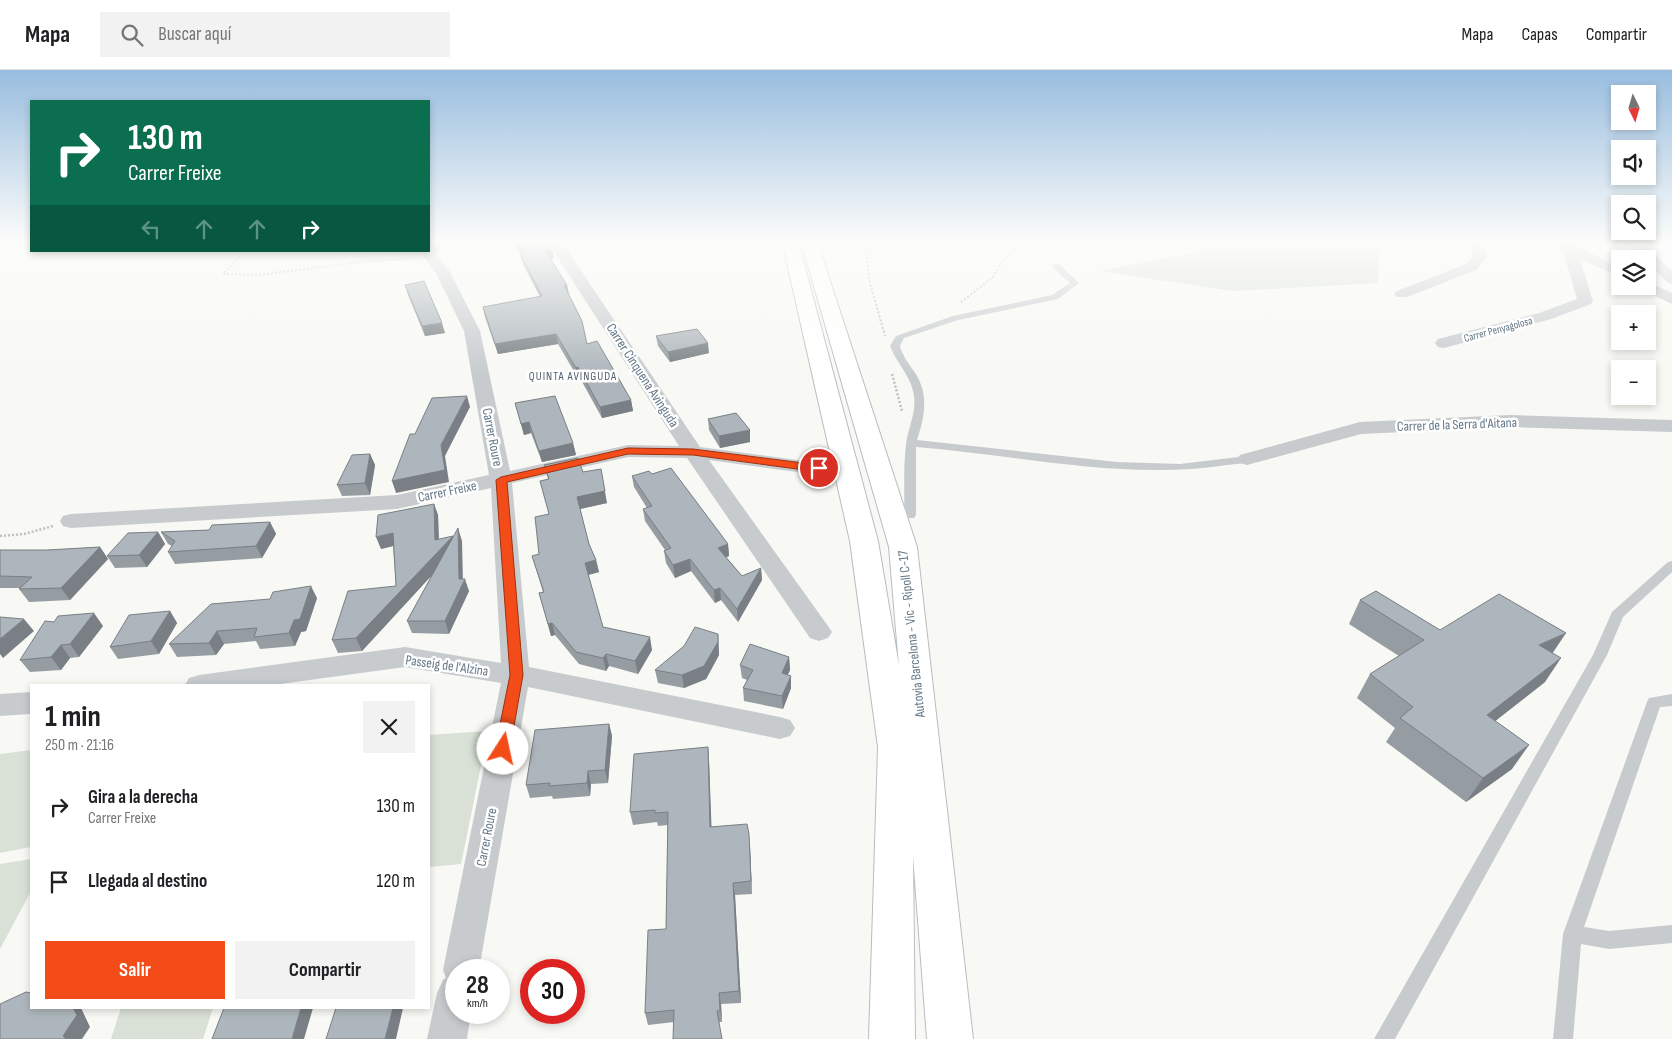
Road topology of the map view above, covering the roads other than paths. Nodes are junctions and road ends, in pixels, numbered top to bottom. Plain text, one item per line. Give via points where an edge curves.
1 (450, 286) edge
2 (584, 286) edge
3 (807, 286) edge
4 (812, 286) edge
5 (1070, 286) edge
6 (1422, 286) edge
7 (1579, 286) edge
8 (1656, 291) edge
9 (1402, 294) dead end
10 (1672, 299) edge
11 (1444, 343) dead end
12 (1672, 426) edge
13 (911, 443) junction
14 (693, 452) junction
15 (1247, 459) joint
16 (819, 468) dead end
17 (501, 480) junction
18 (910, 514) dead end
19 (71, 521) road end
20 (1672, 565) edge
21 (819, 632) dead end
22 (516, 675) junction
23 (206, 684) edge
24 (1672, 700) edge
25 (30, 703) edge
26 (0, 706) edge
27 (780, 728) dead end
28 (1572, 934) junction
29 (1672, 934) edge
30 (463, 959) edge
31 (451, 1024) edge
32 (448, 1039) edge
33 (892, 1039) edge
34 (950, 1039) edge
35 (1384, 1039) edge
36 (1563, 1039) edge

1 - 17 street, Carrer Roure via 472,331
2 - 14 street, Carrer Cinquena Avinguda
3 - 33 highway, Autovia Barcelona - Vic - Ripoll C-17 via 864,541 895,747
4 - 34 highway, Autovia Barcelona - Vic - Ripoll C-17 via 903,547
5 - 13 lane via 1055,297 956,318 900,336 895,346 898,358 916,384 920,417
6 - 9 street
7 - 11 street, Carrer Penyagolosa via 1584,301 1545,316
8 - 10 street
12 - 15 street, Carrer de la Serra d'Aitana via 1510,421 1360,428
13 - 15 lane via 1075,463 1160,469 1208,466
13 - 18 lane
14 - 16 street, Carrer Freixe
14 - 17 street, Carrer Freixe via 628,451
14 - 21 street, Carrer Cinquena Avinguda
17 - 19 street, Carrer Freixe via 397,502
17 - 22 street, Carrer Roure
20 - 35 lane via 1617,616 1600,656
22 - 23 street, Passeig de l'Alzina via 406,657
22 - 27 street, Passeig de l'Alzina
22 - 30 street, Carrer Roure
24 - 28 lane via 1654,702
25 - 26 street
28 - 29 lane via 1609,940
28 - 36 lane
31 - 32 street

